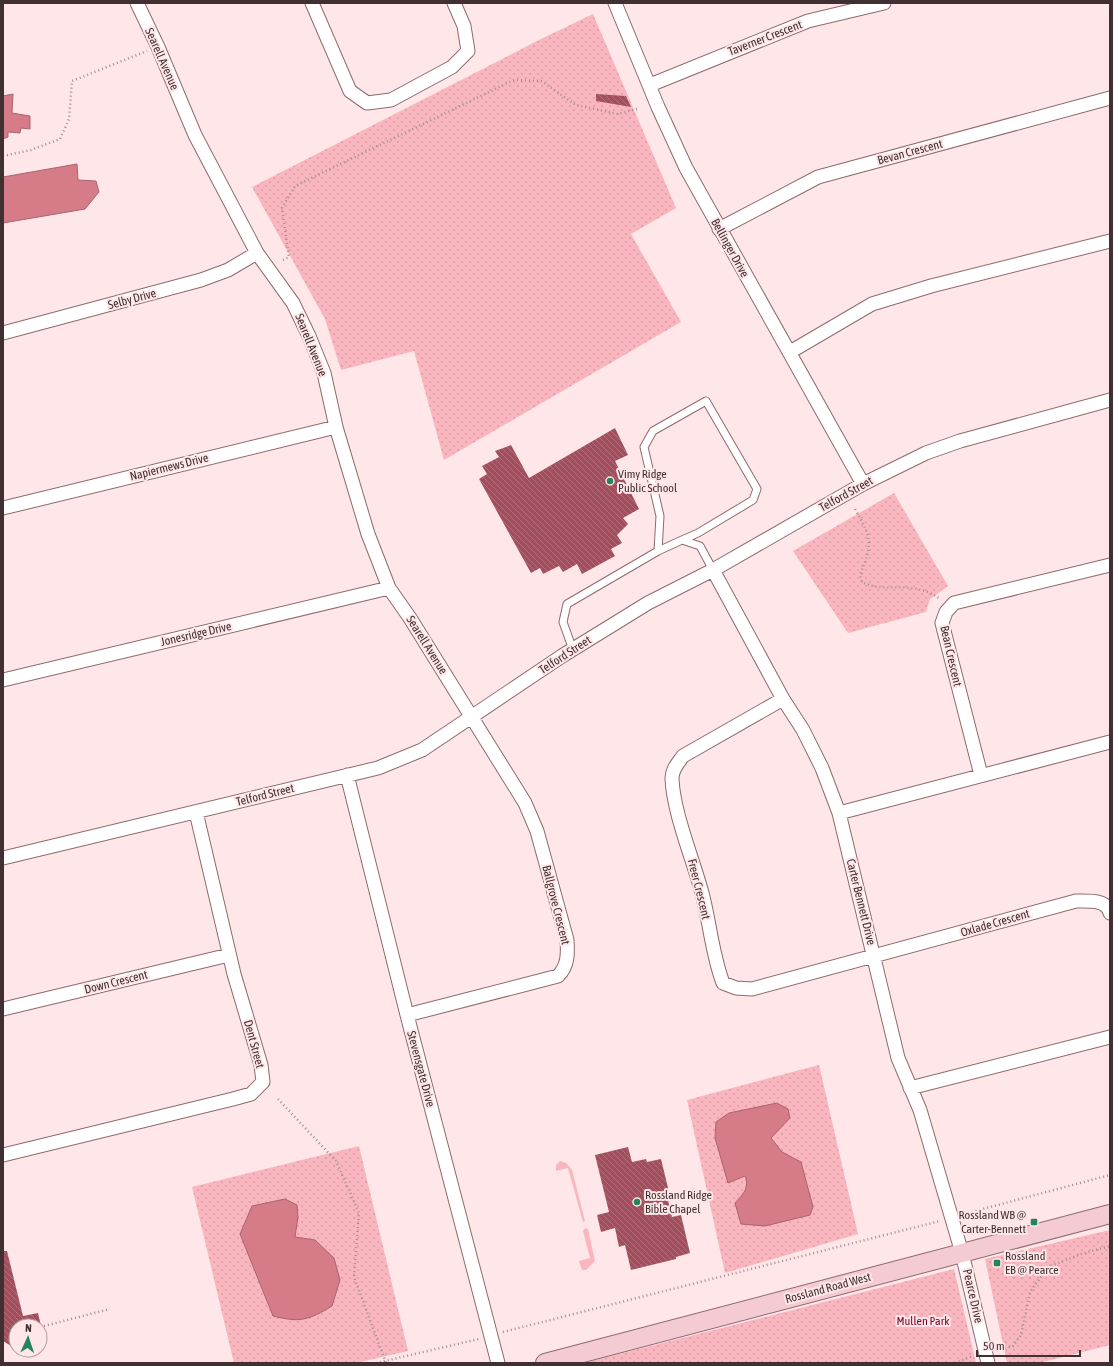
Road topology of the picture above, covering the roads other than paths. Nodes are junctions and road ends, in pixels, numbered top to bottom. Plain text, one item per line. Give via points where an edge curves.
1 (137, 3) edge
2 (312, 3) edge
3 (454, 3) edge
4 (614, 3) edge
5 (884, 3) edge
6 (650, 85) junction
7 (1110, 98) edge
8 (719, 229) junction
9 (1110, 241) edge
10 (257, 253) junction
11 (3, 332) edge
12 (790, 352) junction
13 (1110, 400) edge
14 (336, 427) junction
15 (863, 484) junction
16 (3, 508) edge
17 (682, 540) junction
18 (658, 552) junction
19 (1110, 565) edge
20 (713, 570) junction
21 (389, 588) junction
22 (573, 650) junction
23 (3, 680) edge
24 (783, 699) junction
25 (471, 718) junction
26 (1110, 742) edge
27 (981, 774) junction
28 (347, 775) junction
29 (196, 812) junction
30 (839, 813) junction
31 (3, 858) edge
32 (1110, 914) edge
33 (230, 955) junction
34 (875, 956) junction
35 (3, 1009) edge
36 (407, 1015) junction
37 (1110, 1037) edge
38 (910, 1088) junction
39 (3, 1155) edge
40 (1110, 1214) edge
41 (962, 1253) junction
42 (987, 1358) edge
43 (498, 1363) edge
44 (545, 1363) edge

1 - 10 street, Searell Avenue via 195,135
2 - 3 street via 350,91 367,103 391,100 452,67 468,51 464,26
4 - 6 street, Bellinger Drive
5 - 6 street, Taverner Crescent via 808,21
6 - 8 street, Bellinger Drive via 686,168
7 - 8 street, Bevan Crescent via 818,177
8 - 12 street, Bellinger Drive
9 - 12 street via 931,286 872,304
10 - 11 street, Selby Drive via 228,270 201,280
10 - 14 street, Searell Avenue via 293,303 309,336 324,373
12 - 15 street, Bellinger Drive
13 - 15 street, Telford Street via 960,441 926,453
14 - 16 street, Napiermews Drive
14 - 21 street, Searell Avenue via 368,534
15 - 20 street, Telford Street
17 - 18 lane
17 - 18 lane via 753,500 757,489 706,402 653,431 644,446 660,516
17 - 20 lane via 700,546
18 - 22 lane via 567,604 563,622
19 - 27 street, Bean Crescent via 954,603 946,612 942,623
20 - 22 street, Telford Street via 648,603
20 - 24 street, Carter Bennett Drive
21 - 23 street, Jonesridge Drive
21 - 25 street, Searell Avenue
22 - 25 street, Telford Street
24 - 30 street, Carter Bennett Drive via 822,768
24 - 34 street, Freer Crescent via 683,756 674,767 672,776 676,802 702,895 722,983 736,988 752,989
25 - 28 street, Telford Street via 422,750 378,768
25 - 36 street, Ballgrove Crescent via 525,803 537,831 567,940 568,957 564,970 558,976
26 - 27 street
27 - 30 street
28 - 29 street, Telford Street
28 - 36 street, Stevensgate Drive
29 - 31 street, Telford Street
29 - 33 street, Dent Street
30 - 34 street, Carter Bennett Drive
32 - 34 street, Oxlade Crescent via 1109,909 1101,902 1076,901
33 - 35 street, Down Crescent
33 - 39 street, Dent Street via 261,1064 263,1082 251,1094
34 - 38 street, Carter Bennett Drive via 898,1058
36 - 43 street, Stevensgate Drive
37 - 38 street
38 - 41 street, Carter Bennett Drive via 920,1110
40 - 41 main road, Rossland Road West
41 - 42 street, Pearce Drive
41 - 44 main road, Rossland Road West

